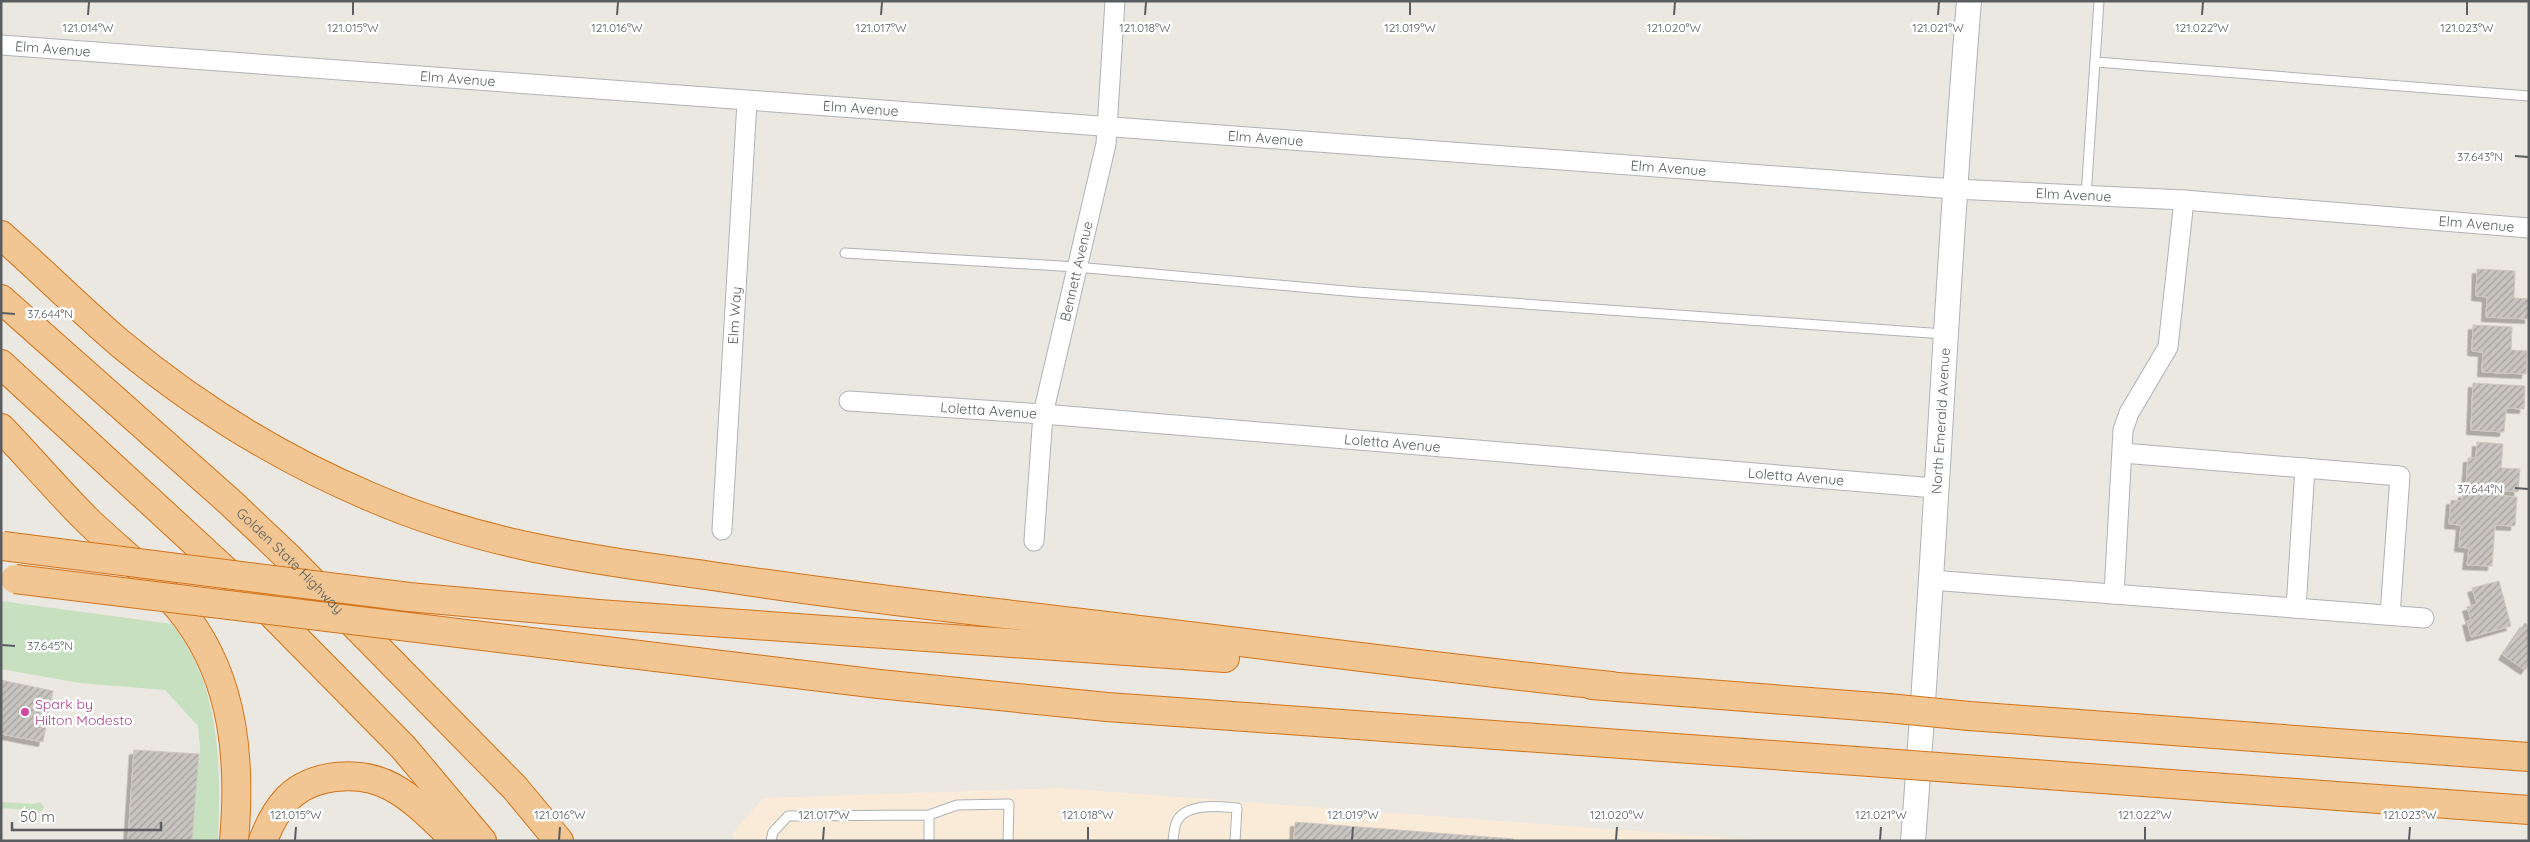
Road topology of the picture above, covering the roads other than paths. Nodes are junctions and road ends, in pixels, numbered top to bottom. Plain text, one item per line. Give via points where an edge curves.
1 (1115, 1) edge
2 (1968, 1) edge
3 (2099, 1) edge
4 (1, 45) edge
5 (2096, 62) junction
6 (2529, 96) edge
7 (747, 102) junction
8 (1107, 128) junction
9 (1954, 189) junction
10 (2086, 196) junction
11 (2184, 200) junction
12 (2529, 228) edge
13 (1, 235) edge
14 (845, 253) dead end
15 (1076, 267) junction
16 (1, 299) edge
17 (1944, 334) junction
18 (1, 364) edge
19 (849, 401) dead end
20 (1042, 414) junction
21 (1, 428) edge
22 (2123, 453) junction
23 (2305, 468) junction
24 (1935, 488) junction
25 (722, 530) dead end
26 (1034, 541) dead end
27 (2, 546) edge
28 (8, 578) edge
29 (1931, 580) junction
30 (2114, 594) junction
31 (2296, 608) junction
32 (2390, 615) junction
33 (2424, 618) dead end
34 (1611, 686) junction
35 (2529, 757) edge
36 (2529, 810) edge
37 (929, 814) junction
38 (234, 841) edge
39 (263, 841) edge
40 (456, 841) edge
41 (482, 841) edge
42 (559, 841) edge
43 (771, 841) edge
44 (929, 841) edge
45 (1008, 841) edge
46 (1173, 841) edge
47 (1235, 841) edge
48 (1913, 841) edge

1 - 8 street, Bennett Avenue
2 - 9 street, North Emerald Avenue
3 - 5 lane
4 - 7 street, Elm Avenue
5 - 6 lane
5 - 10 lane
7 - 8 street, Elm Avenue
7 - 25 street, Elm Way
8 - 9 street, Elm Avenue
8 - 15 street, Bennett Avenue via 1103,163
9 - 10 street, Elm Avenue
9 - 17 street, North Emerald Avenue
10 - 11 street, Elm Avenue
11 - 12 street, Elm Avenue
11 - 22 street via 2171,336 2163,357 2129,413 2123,430
13 - 34 highway via 121,344 247,434 371,497 493,540 574,557 871,599
14 - 15 lane
15 - 17 lane via 1357,292
15 - 20 street, Bennett Avenue
16 - 42 highway, Golden State Highway via 231,502 290,559 515,788
17 - 24 street, North Emerald Avenue
18 - 41 highway via 266,608 403,747
19 - 20 street, Loletta Avenue
20 - 24 street, Loletta Avenue
20 - 26 street, Bennett Avenue
21 - 38 highway via 85,518 163,592 186,617 204,647 219,678 233,734 238,784
22 - 23 street
22 - 30 street
23 - 31 street
23 - 32 street via 2400,476
24 - 29 street, North Emerald Avenue
27 - 34 highway, bridge via 409,597 598,614
28 - 36 highway, bridge via 859,682 1107,707
29 - 30 street
29 - 48 street, North Emerald Avenue
30 - 31 street
31 - 32 street
32 - 33 street
34 - 35 highway, bridge
37 - 43 lane via 788,816 773,832
37 - 44 lane
37 - 45 lane via 957,804 1009,804
39 - 40 highway via 277,811 300,789 332,778 357,776 380,781 406,796
46 - 47 lane via 1177,820 1208,805 1237,808

